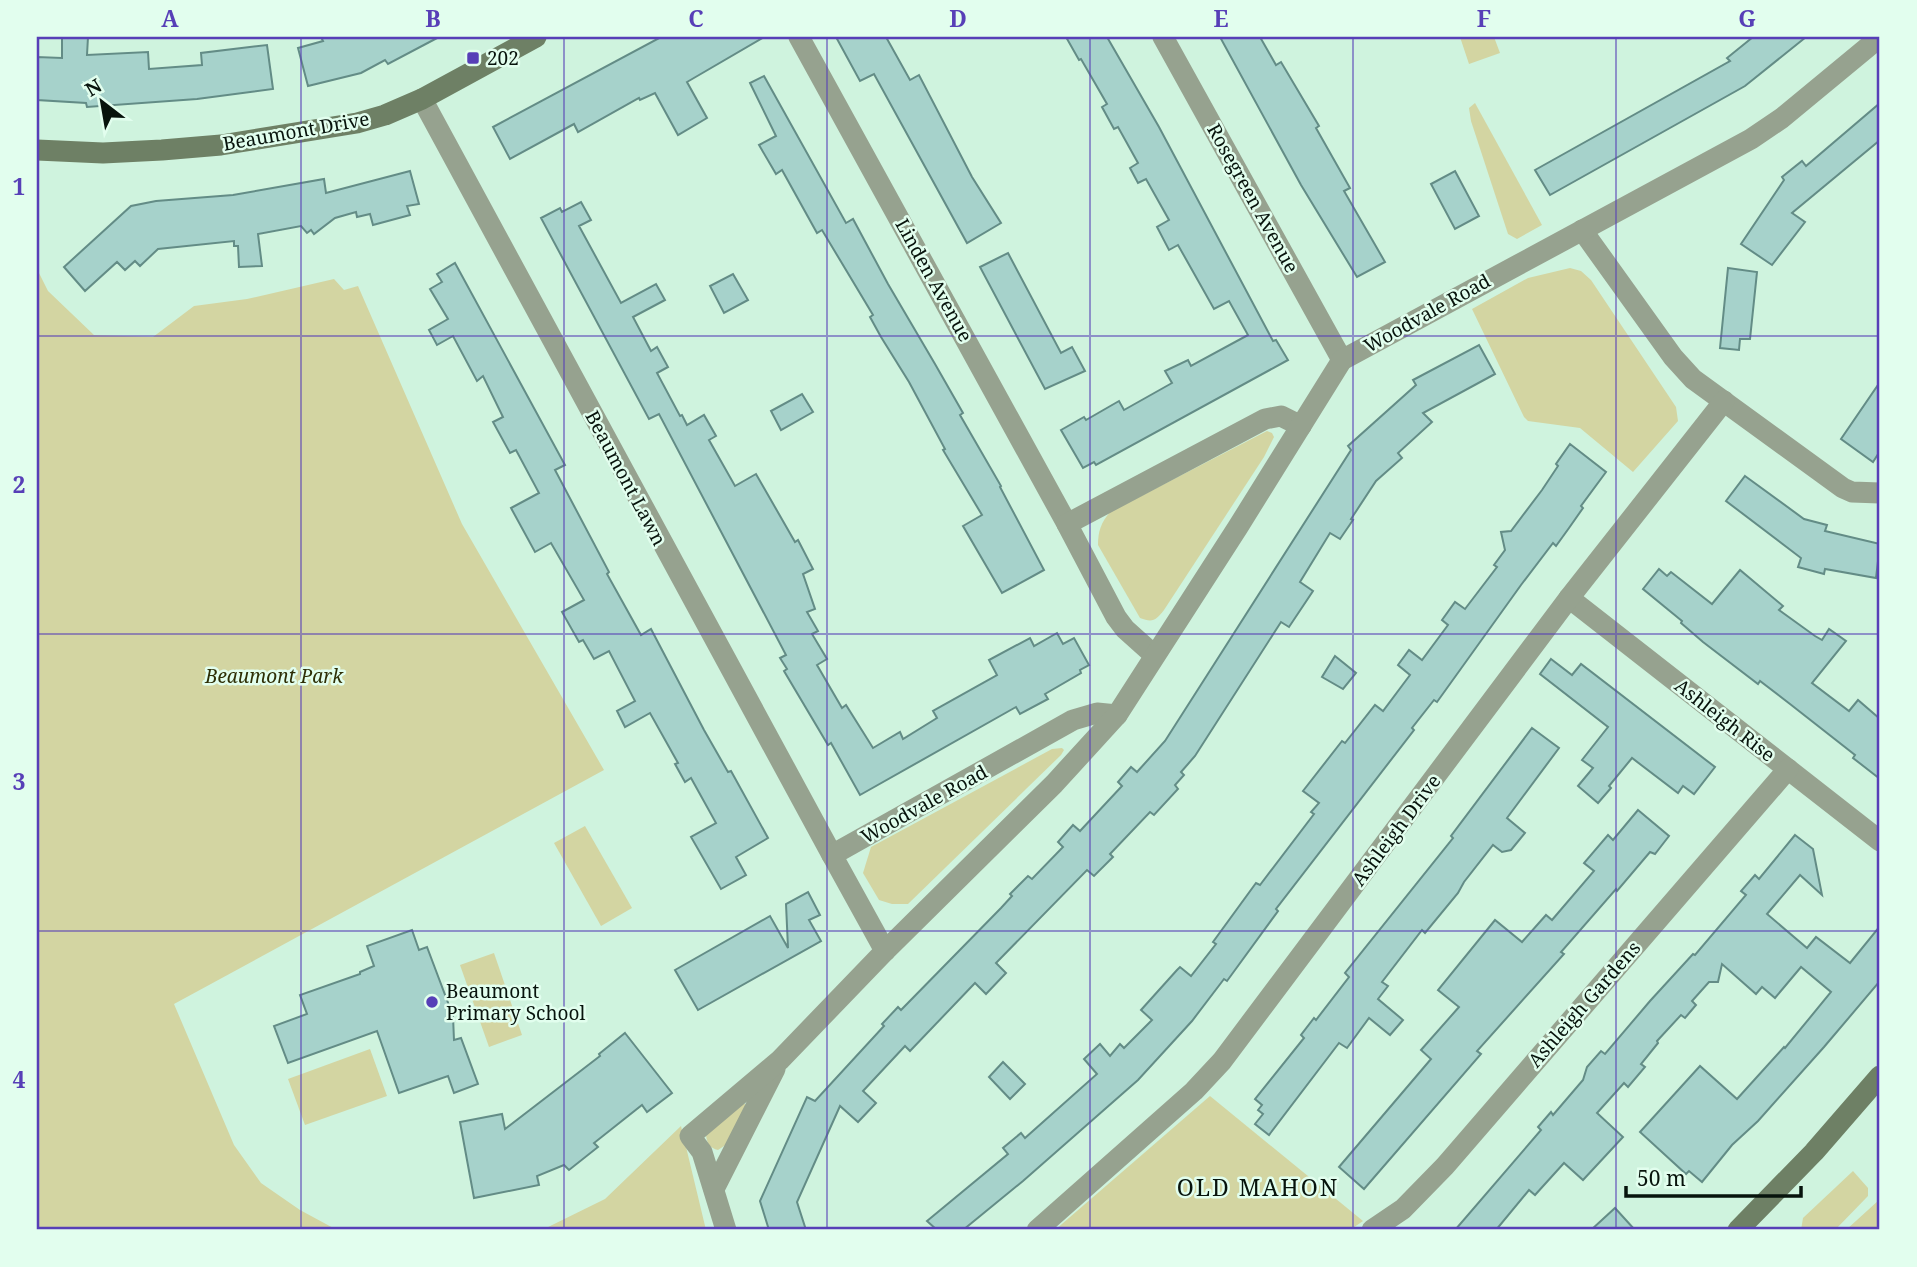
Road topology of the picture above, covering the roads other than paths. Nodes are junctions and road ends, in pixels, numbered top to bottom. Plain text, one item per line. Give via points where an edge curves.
1 (536, 37) edge
2 (799, 37) edge
3 (1163, 37) edge
4 (1876, 38) edge
5 (422, 99) junction
6 (37, 150) edge
7 (1582, 230) junction
8 (1342, 360) junction
9 (1724, 401) junction
10 (1300, 426) junction
11 (1880, 493) edge
12 (1067, 524) junction
13 (1569, 598) junction
14 (1154, 655) junction
15 (1117, 715) junction
16 (1788, 769) junction
17 (1880, 841) edge
18 (832, 856) junction
19 (885, 951) junction
20 (780, 1060) junction
21 (1880, 1076) edge
22 (714, 1189) junction
23 (726, 1230) edge
24 (1037, 1230) edge
25 (1372, 1230) edge
26 (1738, 1230) edge

1 - 5 street, Beaumont Drive
2 - 12 street, Linden Avenue
3 - 8 street, Rosegreen Avenue
4 - 7 street, Woodvale Road via 1751,139
5 - 6 street, Beaumont Drive via 357,123 221,145 103,153
5 - 18 street, Beaumont Lawn
7 - 8 street, Woodvale Road
7 - 9 street via 1673,357 1693,379
8 - 10 street, Woodvale Road
9 - 11 street via 1843,488
9 - 13 street, Ashleigh Drive
10 - 12 street via 1281,416 1265,419
10 - 14 street, Woodvale Road
12 - 14 street via 1116,617
13 - 16 street, Ashleigh Rise
13 - 24 street, Ashleigh Drive via 1222,1061
14 - 15 street, Woodvale Road
15 - 18 street, Woodvale Road via 1097,713 1073,720
15 - 19 street, Woodvale Road
16 - 17 street, Ashleigh Rise
16 - 25 street, Ashleigh Gardens via 1445,1166 1403,1209
18 - 19 street
19 - 20 street, Woodvale Road
20 - 22 street
20 - 22 street via 691,1136 702,1152
21 - 26 street
22 - 23 street

